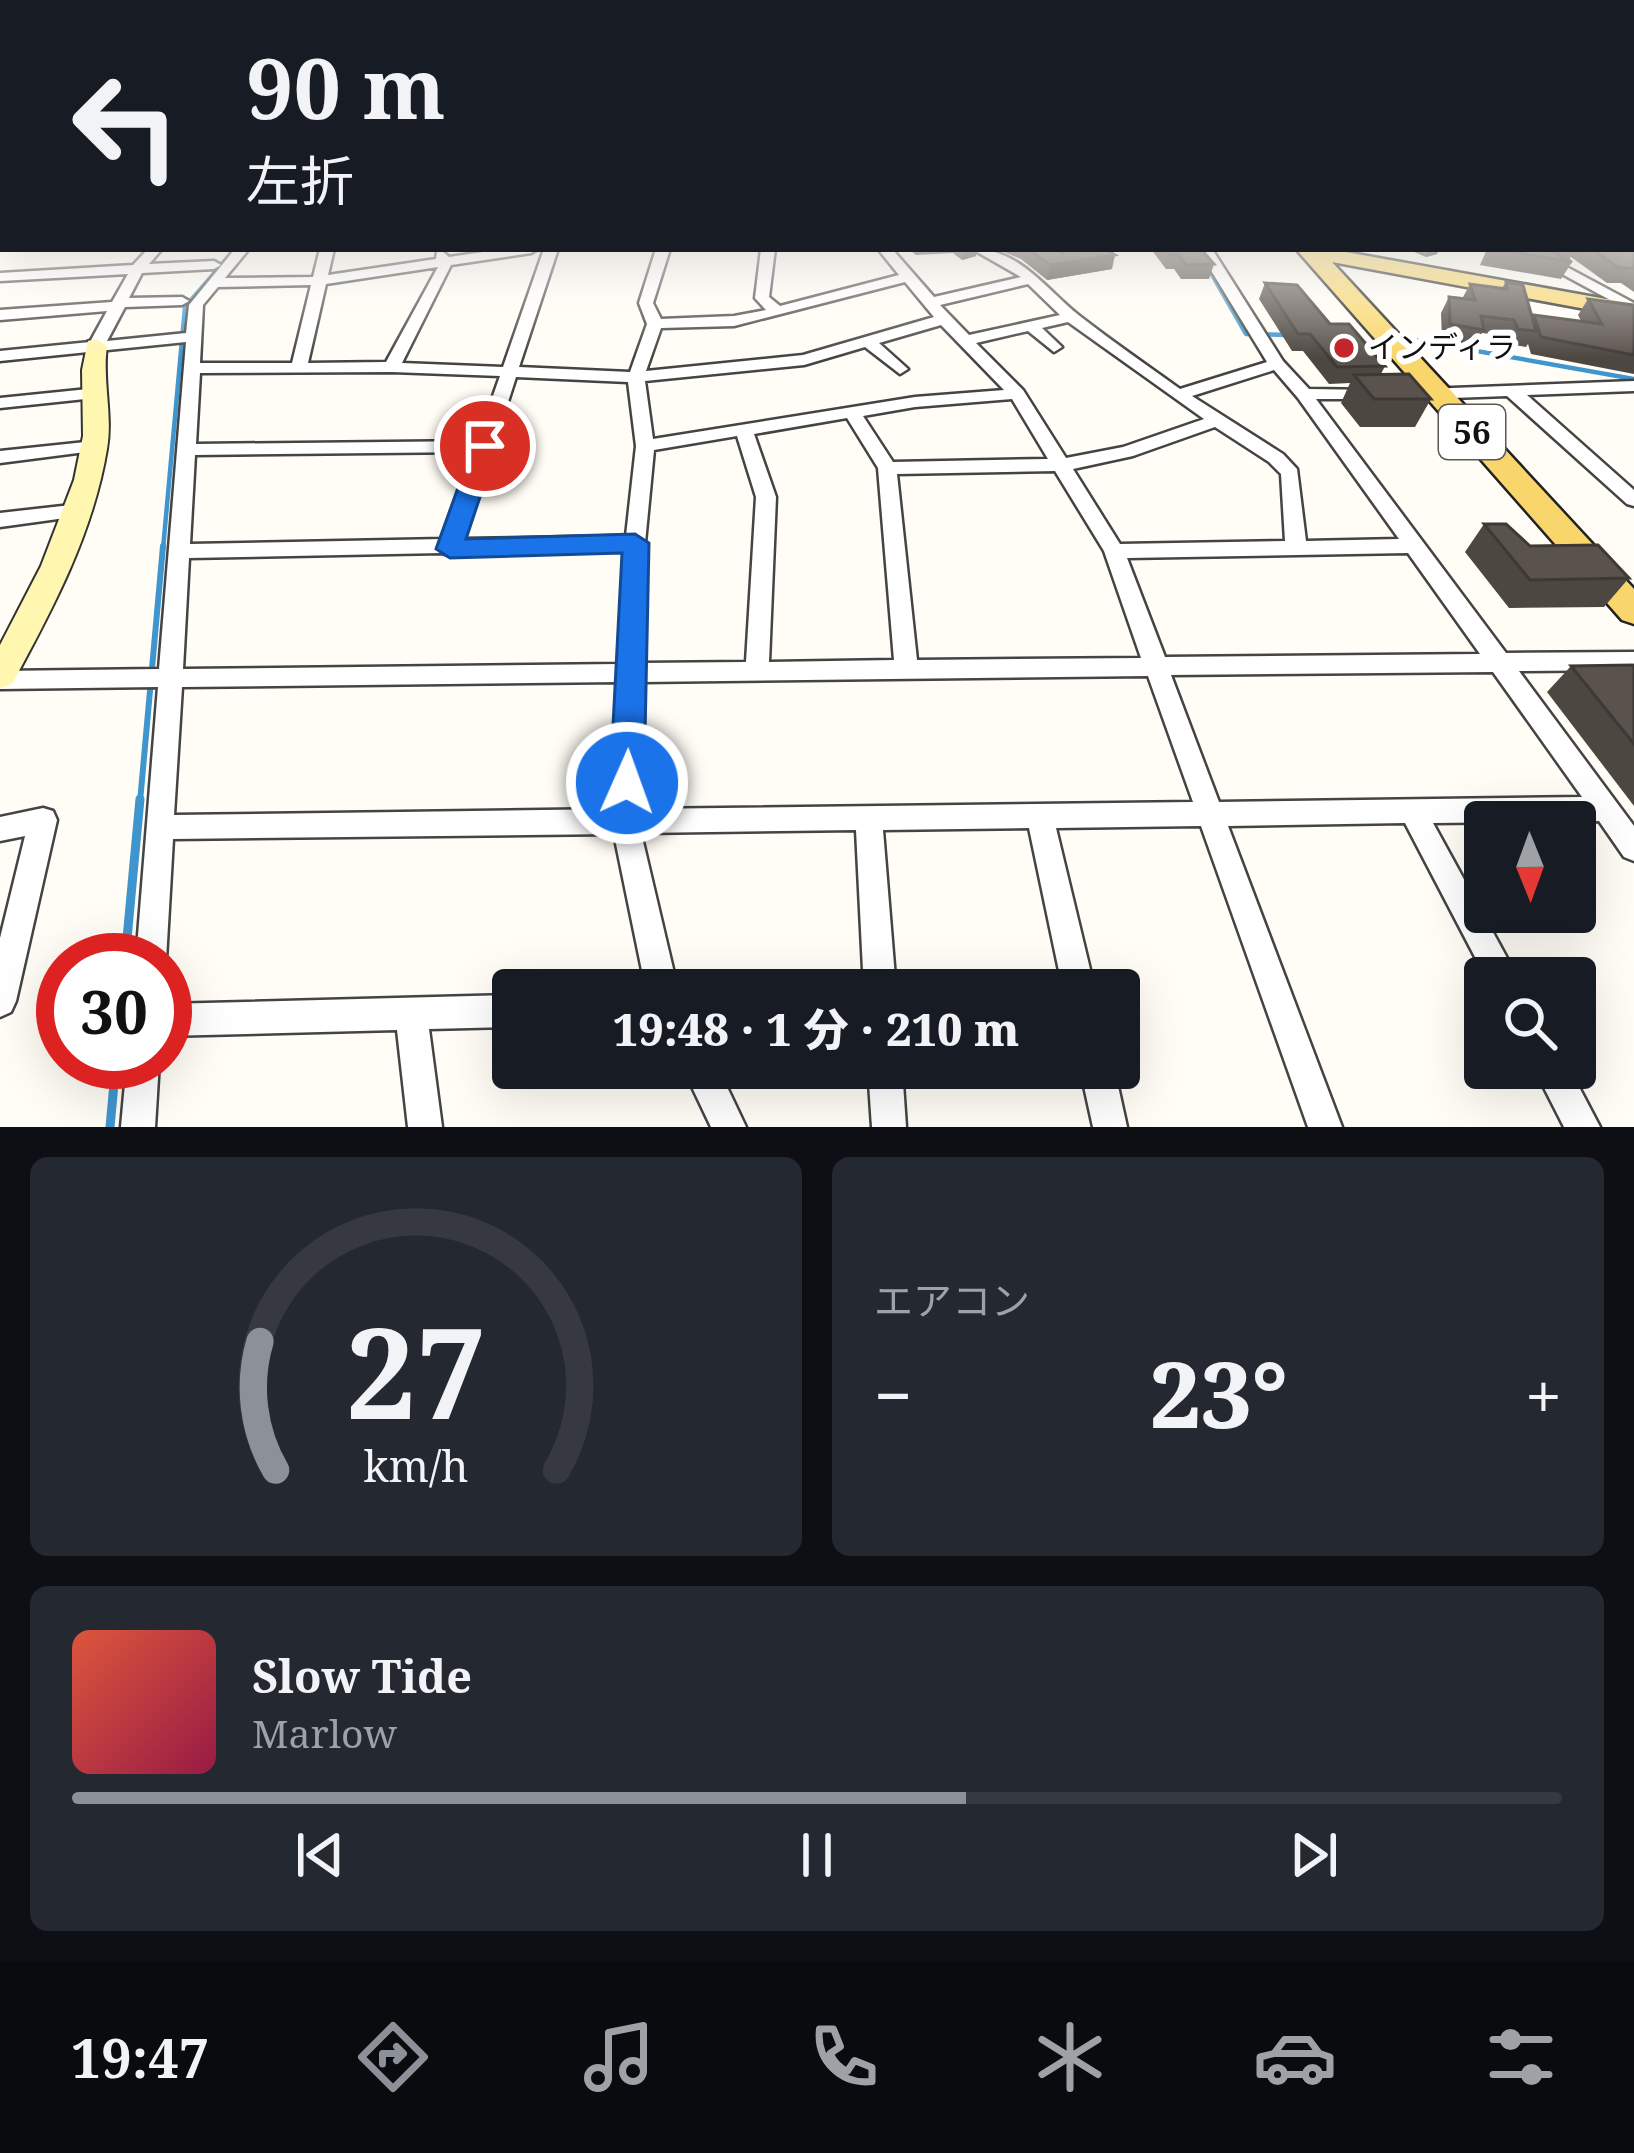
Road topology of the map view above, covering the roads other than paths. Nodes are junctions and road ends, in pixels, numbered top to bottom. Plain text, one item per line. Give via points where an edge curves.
1 (151, 254) edge
2 (237, 254) edge
3 (326, 254) edge
4 (549, 254) edge
5 (662, 254) edge
6 (767, 254) edge
7 (889, 254) edge
8 (987, 254) edge
9 (1208, 254) edge
10 (1315, 254) edge
11 (1327, 254) edge
12 (1530, 254) edge
13 (442, 255) edge
14 (138, 268) junction
15 (214, 274) junction
16 (910, 276) junction
17 (9, 277) edge
18 (1031, 279) junction
19 (319, 280) junction
20 (0, 293) edge
21 (182, 301) dead end
22 (933, 302) junction
23 (118, 304) junction
24 (1634, 310) edge
25 (778, 312) junction
26 (0, 315) edge
27 (1071, 317) junction
28 (944, 319) junction
29 (655, 324) junction
30 (1030, 326) junction
31 (192, 337) junction
32 (968, 340) junction
33 (868, 342) junction
34 (96, 346) junction
35 (1054, 347) dead end
36 (0, 356) edge
37 (1276, 364) junction
38 (392, 367) junction
39 (191, 368) junction
40 (299, 368) junction
41 (900, 369) dead end
42 (509, 372) junction
43 (636, 377) junction
44 (1634, 386) edge
45 (1513, 392) junction
46 (98, 393) junction
47 (1017, 394) junction
48 (1304, 394) junction
49 (1386, 394) edge
50 (1406, 394) edge
51 (1448, 394) junction
52 (1178, 395) junction
53 (0, 403) edge
54 (853, 414) junction
55 (1218, 420) junction
56 (745, 432) junction
57 (95, 446) junction
58 (485, 446) junction
59 (645, 446) junction
60 (185, 451) junction
61 (0, 457) edge
62 (1062, 465) junction
63 (887, 468) junction
64 (1634, 500) edge
65 (80, 510) junction
66 (0, 520) edge
67 (635, 543) junction
68 (1413, 546) junction
69 (450, 549) junction
70 (1296, 549) junction
71 (177, 551) junction
72 (1114, 551) junction
73 (1634, 586) edge
74 (1634, 611) edge
75 (1502, 661) junction
76 (1634, 661) edge
77 (1156, 666) junction
78 (906, 668) junction
79 (757, 669) junction
80 (632, 670) junction
81 (0, 678) edge
82 (170, 678) junction
83 (1606, 809) junction
84 (1412, 811) junction
85 (1210, 813) junction
86 (1040, 817) junction
87 (869, 818) junction
88 (625, 821) junction
89 (161, 827) junction
90 (0, 829) edge
91 (1634, 848) edge
92 (153, 933) edge
93 (1492, 957) edge
94 (657, 969) edge
95 (879, 969) edge
96 (1074, 969) edge
97 (2, 982) edge
98 (492, 1012) edge
99 (411, 1014) junction
100 (192, 1018) edge
101 (141, 1089) edge
102 (710, 1089) edge
103 (886, 1089) edge
104 (1102, 1089) edge
105 (1562, 1089) edge
106 (138, 1127) edge
107 (425, 1127) edge
108 (728, 1127) edge
109 (889, 1127) edge
110 (1110, 1127) edge
111 (1325, 1127) edge
112 (1583, 1127) edge

1 - 14 street
2 - 15 street
3 - 19 street
4 - 42 street
5 - 29 street via 646,303
6 - 25 street via 762,298
7 - 16 street
8 - 18 street
9 - 37 street
10 - 51 main road, 56
11 - 24 main road
12 - 24 street
13 - 19 street
13 - 38 street
14 - 15 street
14 - 17 street
14 - 23 street
15 - 19 street
15 - 31 street via 196,305
16 - 22 street
16 - 25 street
17 - 20 street
18 - 22 street
18 - 27 street
19 - 40 street
21 - 23 street
22 - 28 street
23 - 26 street
23 - 34 street
25 - 29 street
27 - 30 street
27 - 52 street
28 - 32 street
28 - 33 street
29 - 43 street
30 - 32 street
30 - 35 street
31 - 34 street
31 - 39 street
32 - 47 street
33 - 41 street
33 - 43 street via 804,359
34 - 36 street
34 - 46 street
37 - 48 street
37 - 52 street
38 - 40 street
38 - 42 street
39 - 40 street
39 - 60 street
42 - 43 street
42 - 58 street
43 - 59 street
44 - 45 street
45 - 51 street
45 - 64 street
46 - 53 street
46 - 57 street
47 - 54 street
47 - 62 street
48 - 49 street
48 - 68 street
50 - 51 street
51 - 73 main road, 56
51 - 74 main road, 56
52 - 55 street
54 - 56 street
54 - 63 street
55 - 62 street
55 - 70 street via 1290,472
56 - 59 street
56 - 79 street via 766,496
57 - 61 street
57 - 65 street
58 - 60 street
58 - 69 street
59 - 67 street
60 - 71 street
62 - 63 street
62 - 72 street
63 - 78 street
65 - 66 street
65 - 81 street
67 - 69 street
67 - 80 street
68 - 70 street
68 - 75 street
69 - 71 street
70 - 72 street
71 - 82 street
72 - 77 street
75 - 76 street
75 - 77 street
75 - 83 street
77 - 78 street
77 - 85 street
78 - 79 street
79 - 80 street
80 - 82 street
80 - 88 street
81 - 82 street
82 - 89 street
83 - 84 street
83 - 91 street
84 - 85 street
84 - 93 street
85 - 86 street
85 - 111 street
86 - 87 street
86 - 96 street
87 - 88 street
87 - 95 street
88 - 89 street
88 - 94 street
89 - 92 street
90 - 97 street via 43,820
98 - 99 street
99 - 100 street
99 - 107 street
101 - 106 street
102 - 108 street
103 - 109 street
104 - 110 street
105 - 112 street

